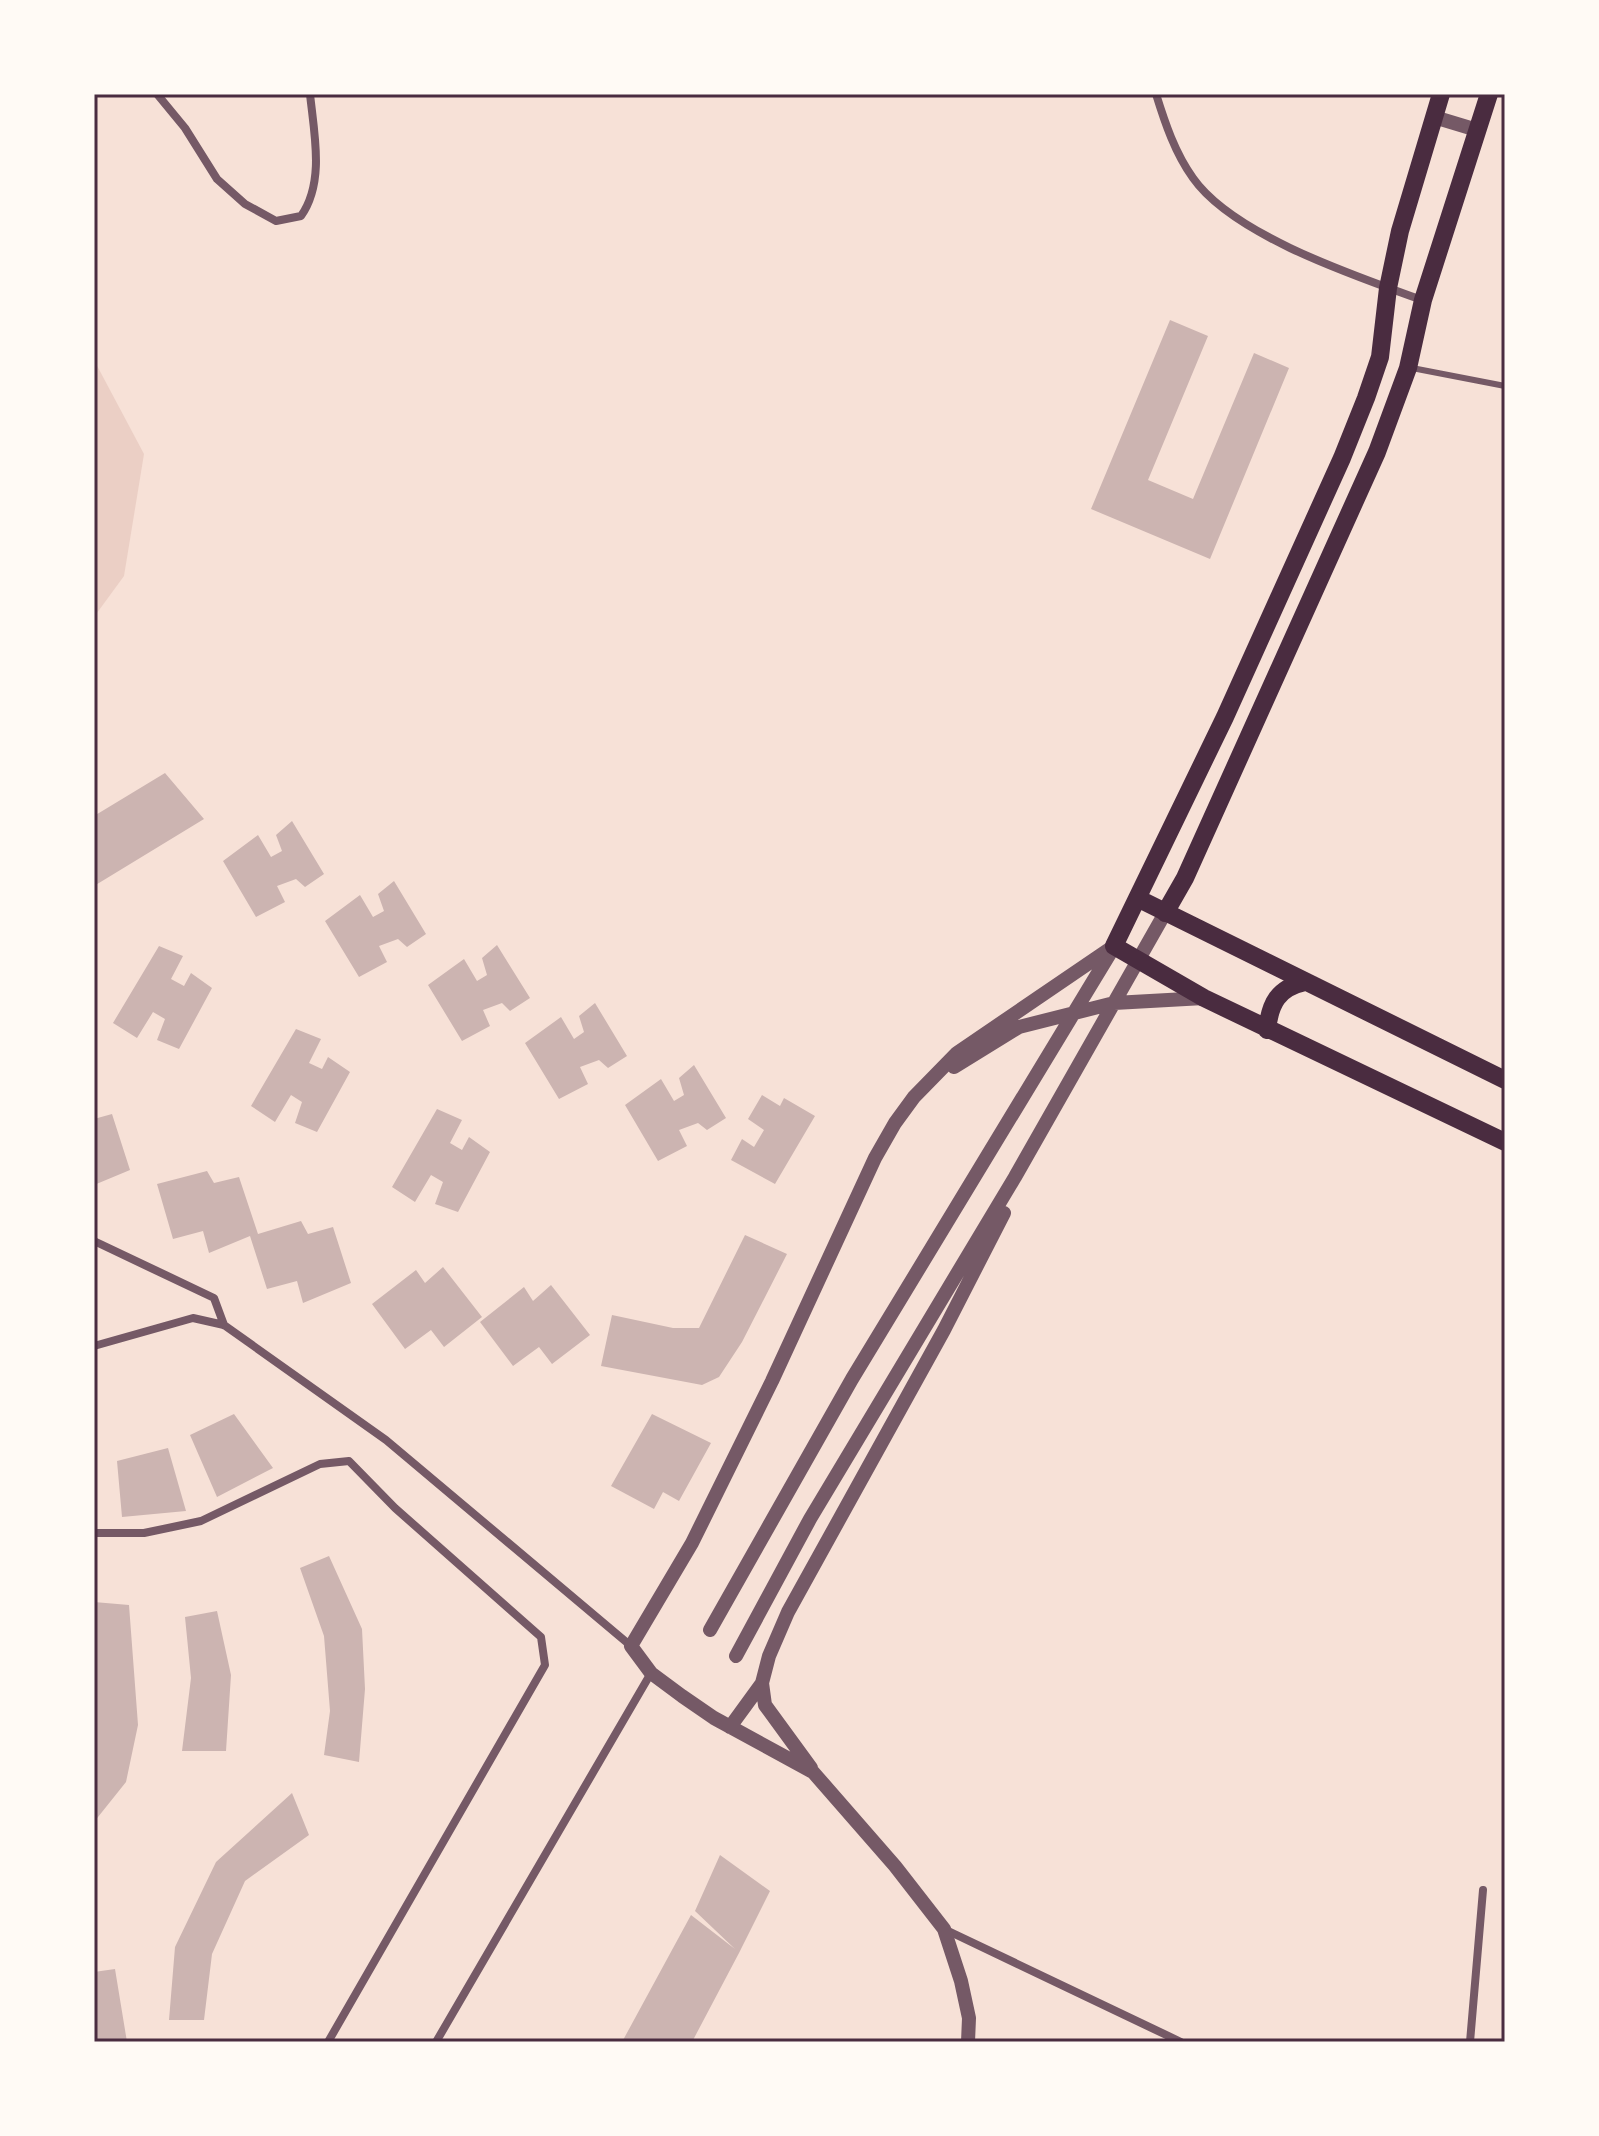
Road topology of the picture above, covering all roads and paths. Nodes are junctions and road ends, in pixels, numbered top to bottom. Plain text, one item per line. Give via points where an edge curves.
1 (157, 94) edge
2 (310, 94) edge
3 (1156, 94) edge
4 (1441, 94) edge
5 (1489, 94) edge
6 (1434, 117) junction
7 (1477, 130) junction
8 (1388, 288) junction
9 (1423, 300) junction
10 (1408, 368) junction
11 (1505, 386) edge
12 (1139, 899) junction
13 (1165, 913) junction
14 (1114, 946) junction
15 (1138, 960) junction
16 (1305, 982) junction
17 (1204, 998) junction
18 (1114, 1003) junction
19 (1074, 1014) junction
20 (1267, 1030) junction
21 (1505, 1080) edge
22 (895, 1123) junction
23 (1505, 1142) edge
24 (1027, 1156) junction
25 (94, 1241) edge
26 (224, 1325) junction
27 (94, 1346) edge
28 (94, 1533) edge
29 (710, 1630) dead end
30 (631, 1646) junction
31 (736, 1656) dead end
32 (651, 1673) junction
33 (762, 1683) junction
34 (730, 1727) junction
35 (813, 1772) junction
36 (1483, 1890) dead end
37 (944, 1929) junction
38 (328, 2042) edge
39 (436, 2042) edge
40 (968, 2042) edge
41 (1181, 2042) edge
42 (1470, 2042) edge

1 - 2 street via 217,179 245,204 276,221 301,216 310,203 316,156
3 - 8 street via 1181,158 1214,203 1236,220
4 - 6 main road
5 - 7 main road
6 - 7 street
6 - 8 main road
7 - 9 main road
8 - 9 street
8 - 12 main road via 1380,357 1342,458
9 - 10 main road
10 - 11 lane
10 - 13 main road via 1320,580
12 - 13 main road
12 - 14 main road
13 - 15 street
13 - 16 main road
14 - 15 main road
14 - 19 street
14 - 22 street via 957,1053
15 - 17 main road
15 - 18 street
16 - 20 main road via 1281,991 1269,1012
16 - 21 main road
17 - 18 street
17 - 20 main road
18 - 19 street
18 - 24 street
19 - 22 street via 1019,1027 981,1049 955,1066
19 - 29 street via 852,1379
20 - 23 main road
22 - 30 street via 692,1543
24 - 31 street via 810,1519
24 - 33 street via 944,1330 788,1612
25 - 26 street via 214,1298
26 - 27 street via 193,1318
26 - 30 street via 386,1440
28 - 38 street via 144,1533 201,1521 320,1464 349,1461 541,1637 545,1665
30 - 32 street
32 - 34 street
32 - 39 street
33 - 34 street
33 - 35 street via 765,1705
34 - 35 street
35 - 37 street
36 - 42 street
37 - 40 street via 969,2018
37 - 41 street

